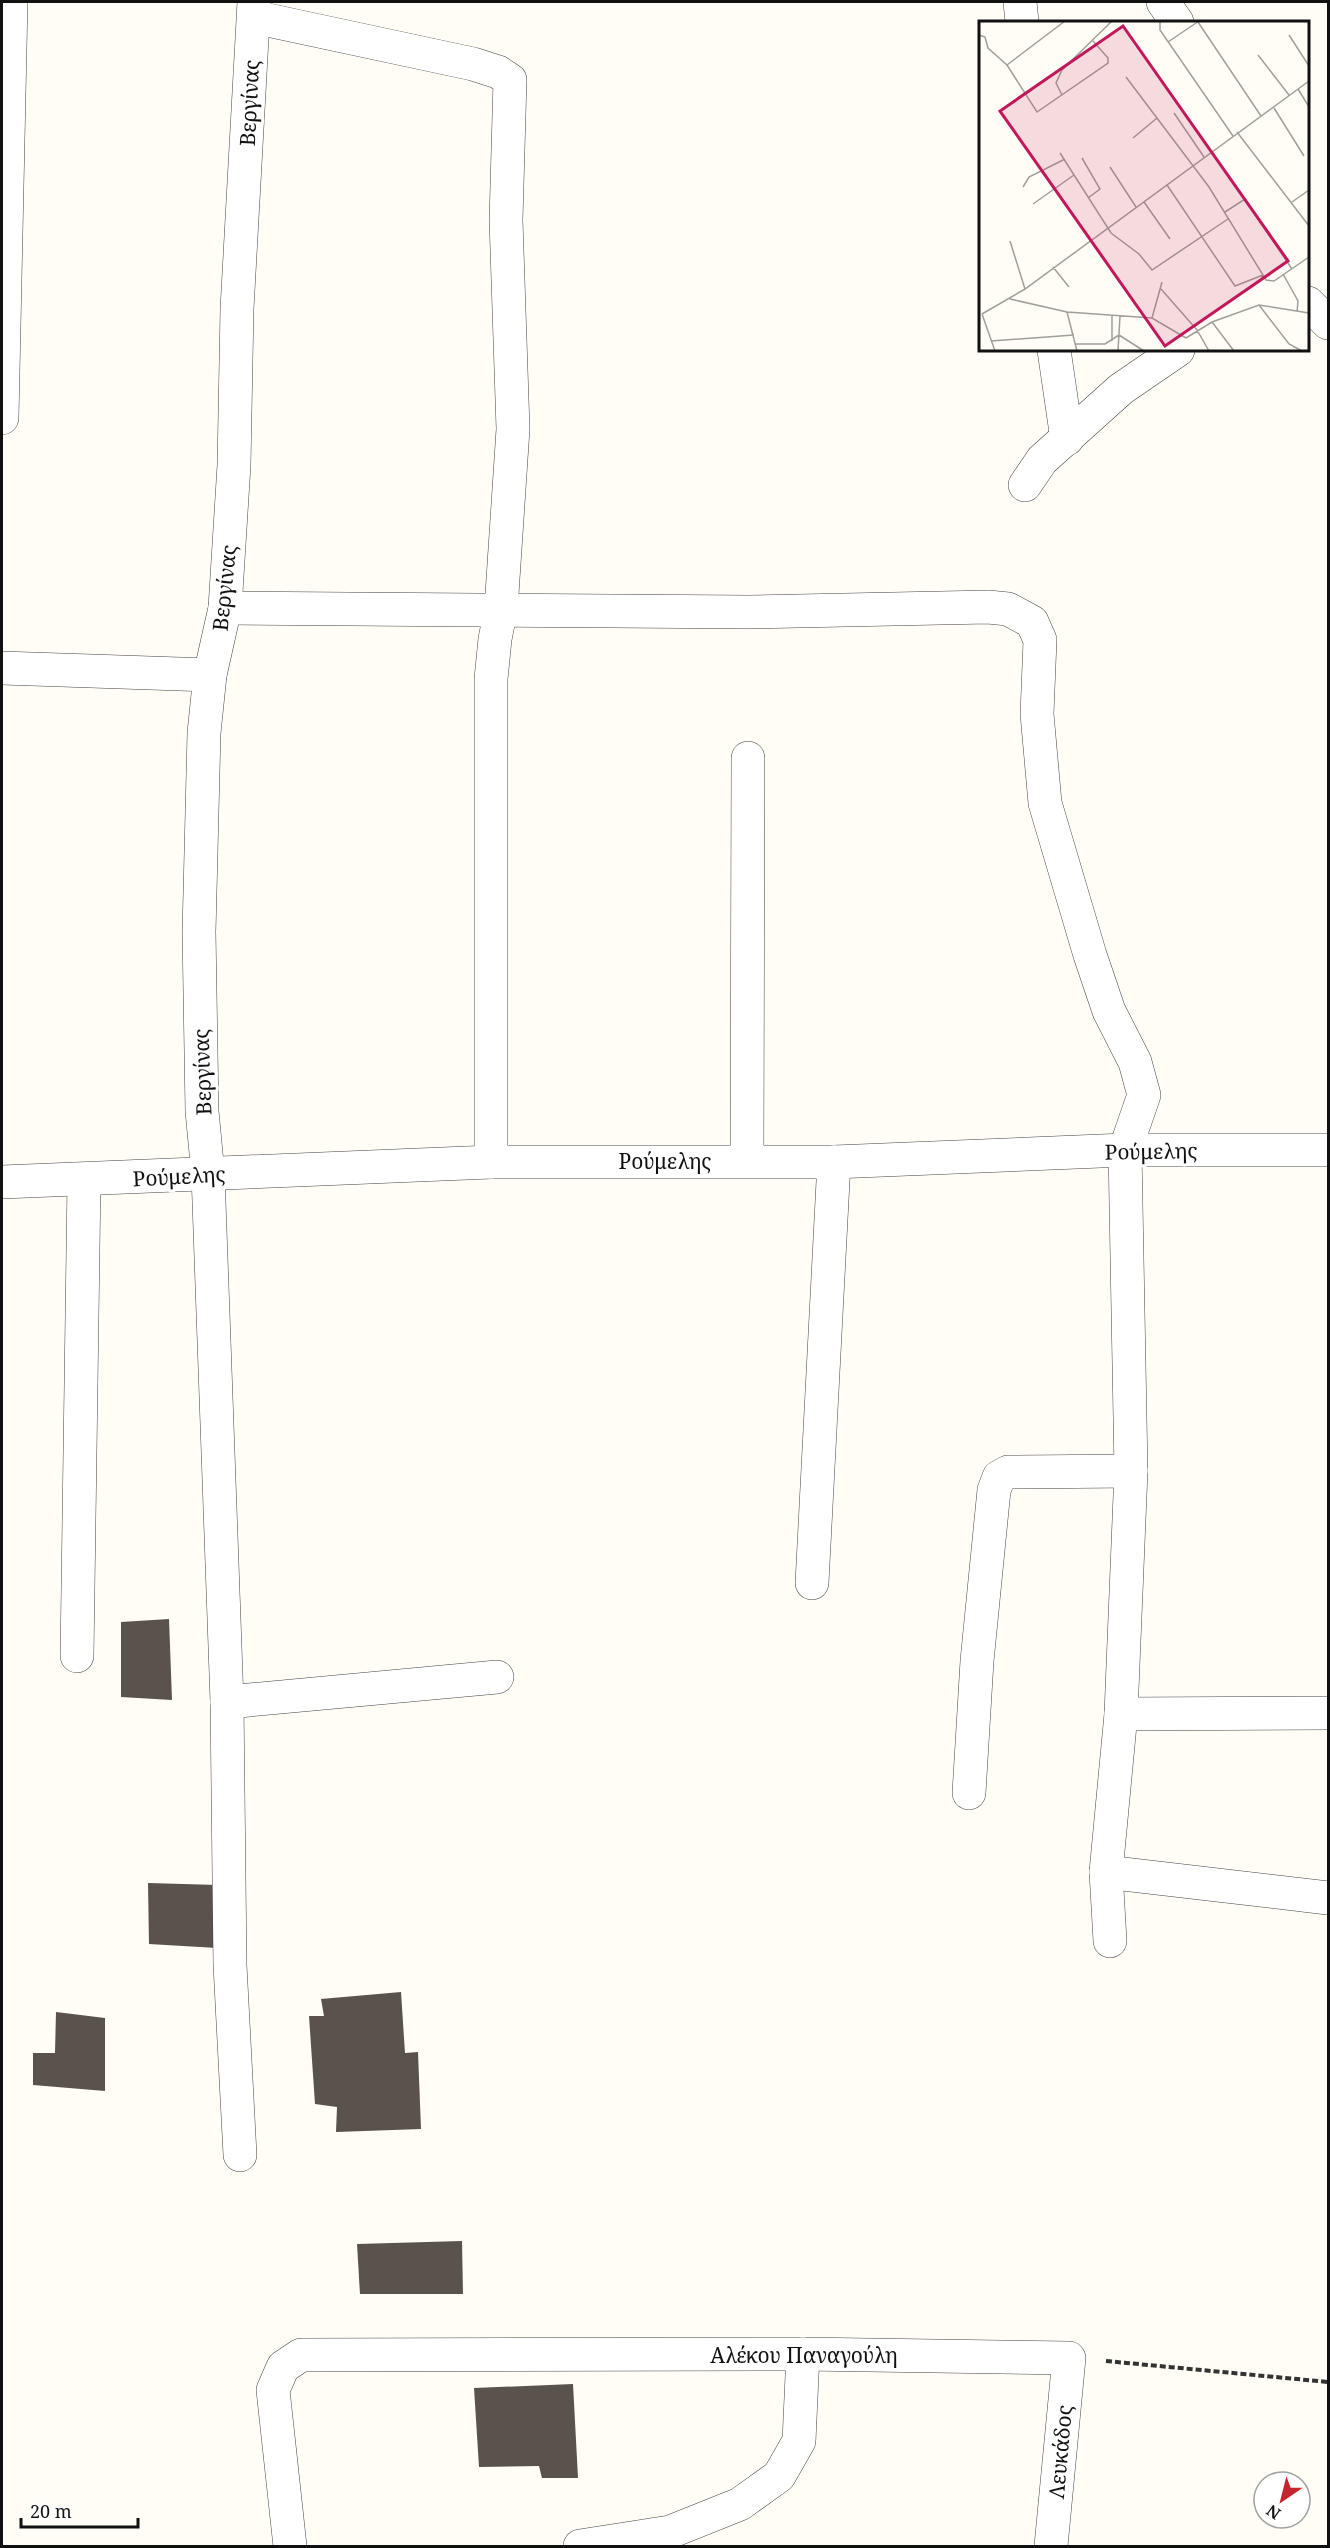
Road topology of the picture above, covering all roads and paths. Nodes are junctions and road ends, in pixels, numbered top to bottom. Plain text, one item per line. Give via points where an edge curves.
1 (11, 2) edge
2 (1020, 2) edge
3 (1163, 2) edge
4 (254, 9) edge
5 (1022, 21) edge
6 (1176, 21) edge
7 (1309, 304) edge
8 (1329, 323) edge
9 (1054, 351) edge
10 (1177, 351) edge
11 (2, 418) edge
12 (1067, 439) junction
13 (1025, 486) dead end
14 (225, 608) junction
15 (501, 609) junction
16 (2, 668) edge
17 (210, 675) junction
18 (748, 758) dead end
19 (1125, 1150) junction
20 (1329, 1150) edge
21 (747, 1161) junction
22 (834, 1161) junction
23 (491, 1162) junction
24 (208, 1174) junction
25 (84, 1181) junction
26 (2, 1182) edge
27 (1131, 1471) junction
28 (812, 1583) dead end
29 (77, 1656) dead end
30 (497, 1677) dead end
31 (227, 1702) junction
32 (1329, 1713) edge
33 (1120, 1714) junction
34 (969, 1793) dead end
35 (1106, 1872) junction
36 (1329, 1898) edge
37 (1110, 1941) dead end
38 (240, 2155) dead end
39 (803, 2354) junction
40 (1069, 2358) junction
41 (1329, 2382) edge
42 (290, 2547) edge
43 (580, 2547) edge
44 (1052, 2547) edge

1 - 11 street
2 - 5 street
3 - 6 street
4 - 14 street, Βεργίνας
4 - 15 street via 473,64 510,80 506,220 513,429
7 - 8 street
9 - 12 street
10 - 12 street via 1121,389
12 - 13 street via 1042,460
14 - 15 street
14 - 17 street, Βεργίνας
15 - 19 street via 750,612 988,607 1008,609 1032,622 1040,640 1037,714 1045,803 1090,955 1109,1011 1135,1062 1144,1095
15 - 23 street via 491,679
16 - 17 street
17 - 24 street, Βεργίνας via 204,733 199,932 202,1111
18 - 21 street
19 - 20 street, Ρούμελης
19 - 22 street, Ρούμελης
19 - 27 street
21 - 22 street, Ρούμελης
21 - 23 street, Ρούμελης
22 - 28 street
23 - 24 street, Ρούμελης
24 - 25 street, Ρούμελης
24 - 31 street, Βεργίνας
25 - 26 street, Ρούμελης
25 - 29 street
27 - 33 street
27 - 34 street via 1008,1472 999,1477 993,1490 981,1616
30 - 31 street
31 - 38 street, Βεργίνας via 230,1965
32 - 33 street
33 - 35 street
35 - 36 street
35 - 37 street
39 - 40 street, Αλέκου Παναγούλη
39 - 42 street, Αλέκου Παναγούλη via 301,2355 282,2367 273,2390
39 - 43 street via 799,2441 779,2476 740,2504 670,2532
40 - 41 path
40 - 44 street, Λευκάδος

